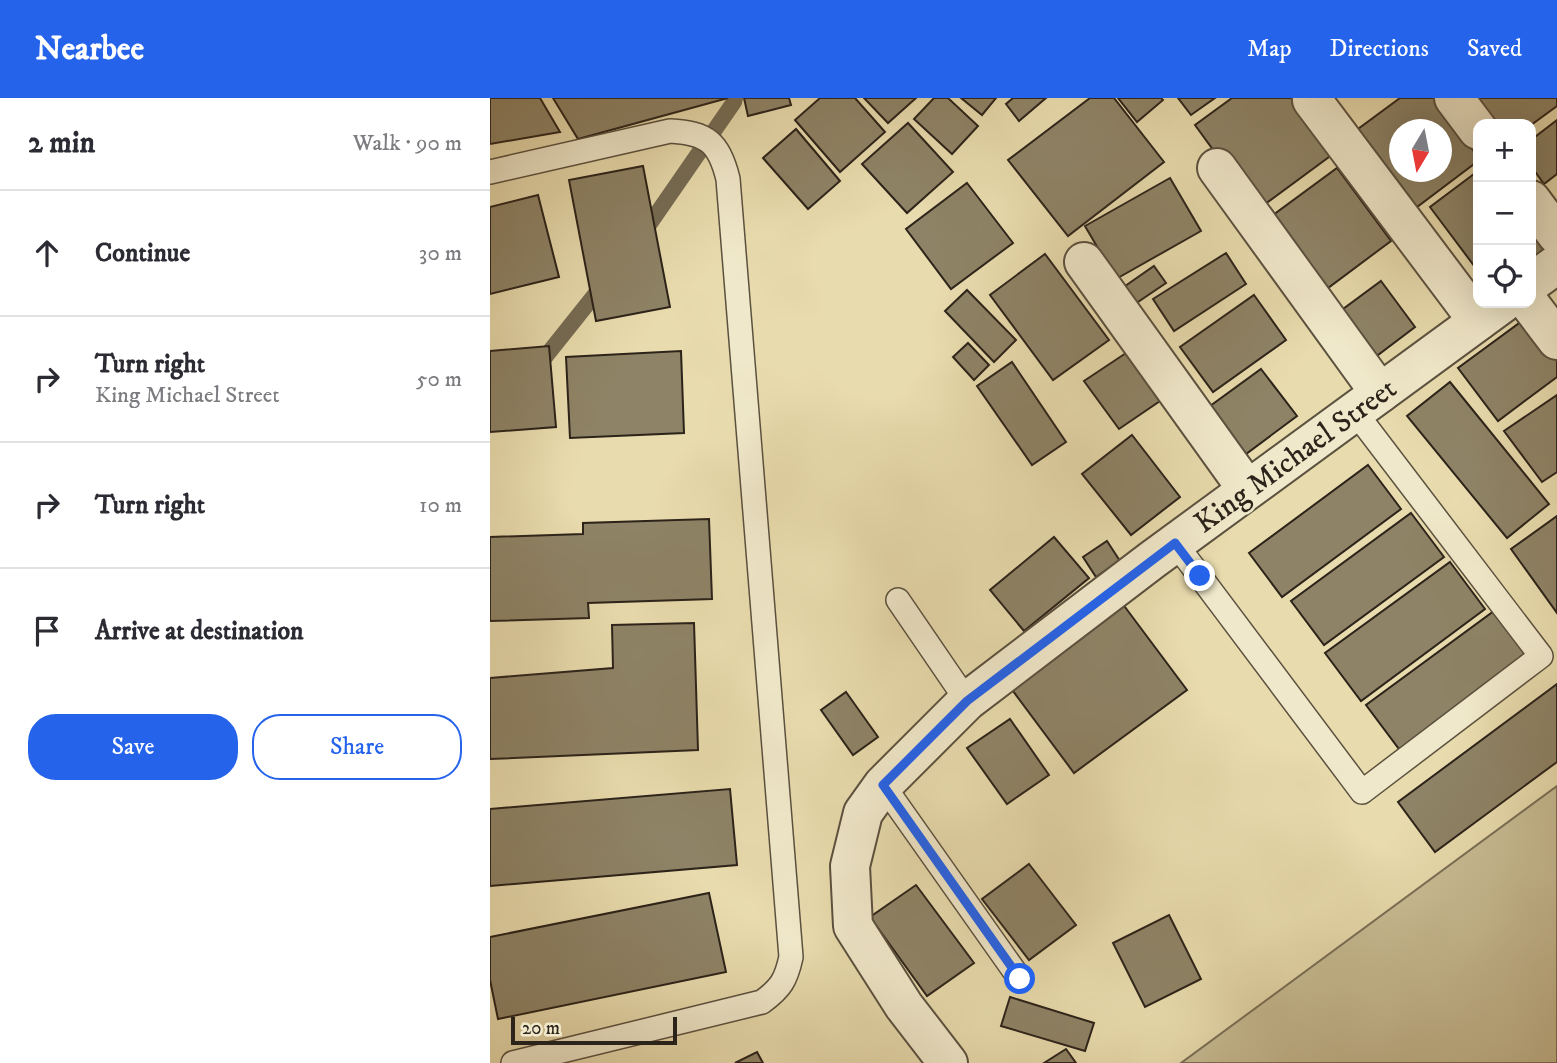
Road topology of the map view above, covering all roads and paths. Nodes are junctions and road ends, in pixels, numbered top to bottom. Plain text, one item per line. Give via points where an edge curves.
1 (1454, 98) edge
2 (1312, 100) edge
3 (1473, 123) edge
4 (1217, 169) dead end
5 (490, 172) edge
6 (1536, 207) edge
7 (1557, 235) edge
8 (1084, 262) dead end
9 (1557, 264) edge
10 (1536, 279) edge
11 (1532, 308) edge
12 (1491, 312) edge
13 (1557, 340) edge
14 (1368, 403) junction
15 (1247, 489) junction
16 (1175, 543) junction
17 (898, 600) dead end
18 (967, 701) junction
19 (883, 785) junction
20 (1020, 979) dead end
21 (513, 1063) edge
22 (948, 1063) edge

1 - 3 street
2 - 12 street
4 - 14 street
5 - 21 lane via 670,131 691,132 710,141 723,158 791,957 778,990 762,1002
6 - 7 street
8 - 15 street
9 - 10 street
11 - 13 street
12 - 14 street, King Michael Street
14 - 15 street, King Michael Street
14 - 16 lane via 1541,656 1362,792
15 - 16 street, King Michael Street
16 - 18 street, King Michael Street
17 - 18 lane
18 - 19 street, King Michael Street
19 - 20 lane
19 - 22 street, King Michael Street via 863,813 850,866 853,926 904,1006

